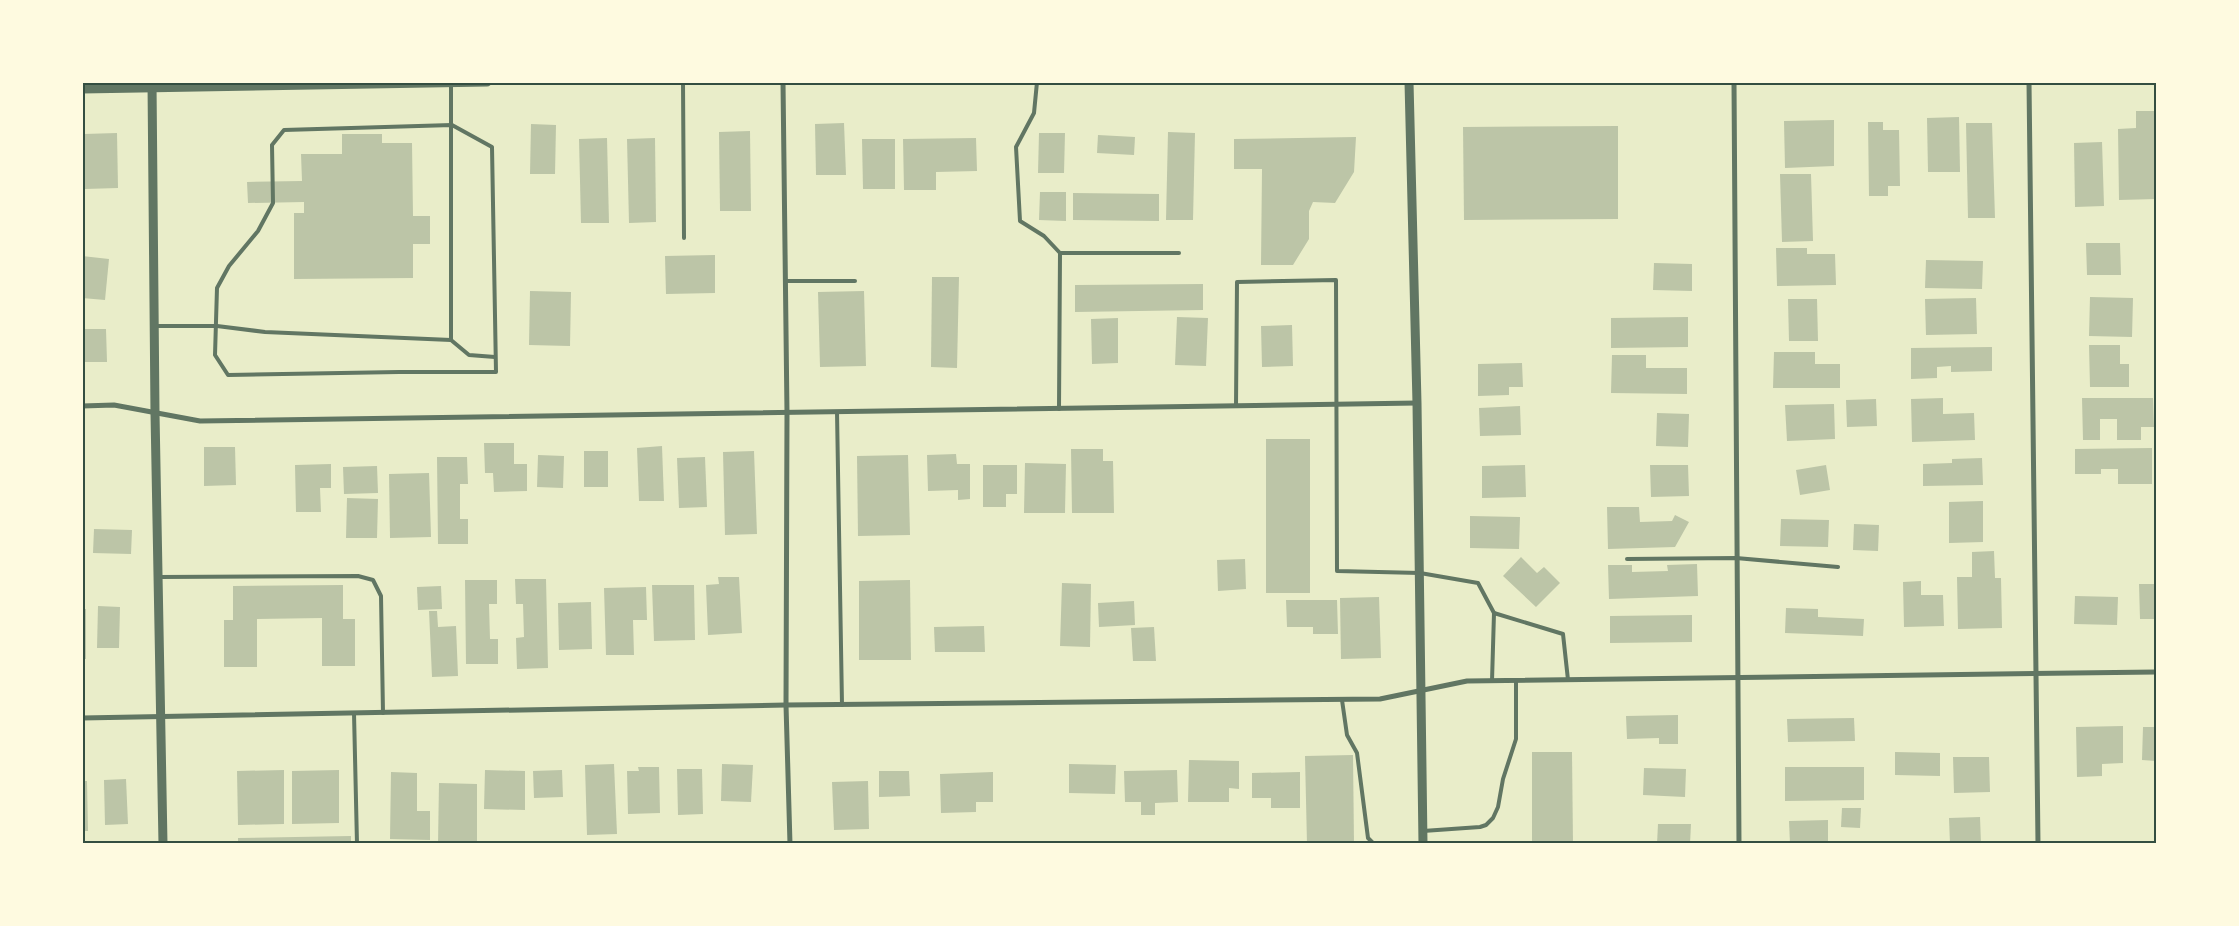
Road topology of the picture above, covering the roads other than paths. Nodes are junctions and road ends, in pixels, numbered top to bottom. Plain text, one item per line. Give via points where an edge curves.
1 (487, 82) edge
2 (683, 82) edge
3 (783, 82) edge
4 (1037, 82) edge
5 (1409, 82) edge
6 (1734, 82) edge
7 (2029, 82) edge
8 (451, 83) edge
9 (152, 85) edge
10 (82, 89) edge
11 (452, 125) junction
12 (684, 238) dead end
13 (1060, 253) junction
14 (1179, 253) dead end
15 (855, 280) dead end
16 (786, 281) junction
17 (154, 326) junction
18 (217, 326) junction
19 (451, 340) junction
20 (495, 357) junction
21 (1417, 403) junction
22 (1337, 405) junction
23 (82, 406) edge
24 (1236, 406) junction
25 (1059, 409) junction
26 (837, 412) junction
27 (155, 413) junction
28 (787, 413) junction
29 (1736, 558) junction
30 (1627, 559) dead end
31 (1838, 567) dead end
32 (1420, 573) junction
33 (159, 577) junction
34 (1494, 613) junction
35 (2156, 672) edge
36 (2036, 674) junction
37 (1737, 676) junction
38 (1516, 680) junction
39 (1568, 680) junction
40 (1492, 681) junction
41 (1421, 691) junction
42 (1342, 700) junction
43 (786, 705) junction
44 (842, 705) junction
45 (354, 713) junction
46 (383, 713) junction
47 (162, 717) junction
48 (82, 718) edge
49 (1423, 830) junction
50 (163, 844) edge
51 (357, 844) edge
52 (790, 844) edge
53 (1374, 844) edge
54 (1423, 844) edge
55 (1739, 844) edge
56 (2038, 844) edge

1 - 8 street
2 - 12 lane
3 - 16 street
4 - 13 lane via 1034,112 1016,147 1020,221 1044,236
5 - 21 street
6 - 29 street
7 - 36 street
8 - 9 street
8 - 11 lane
9 - 10 street
9 - 17 street
11 - 18 lane via 284,130 272,144 273,203 258,231 228,266 218,288
11 - 19 lane
11 - 20 lane via 492,147
13 - 14 lane
13 - 25 lane
15 - 16 lane
16 - 28 street
17 - 18 lane
17 - 27 street
18 - 19 lane via 265,332
18 - 20 lane via 215,355 228,375 496,372
19 - 20 lane via 469,355
21 - 22 street
21 - 32 street
22 - 24 street
22 - 24 lane via 1336,280 1326,280 1237,282
22 - 32 lane via 1337,571
23 - 27 street via 114,406
24 - 25 street
25 - 26 street
26 - 28 street
26 - 44 lane
27 - 28 street via 200,421
27 - 33 street
28 - 43 street
29 - 30 lane
29 - 31 lane
29 - 37 street
32 - 34 lane via 1478,582
32 - 41 street
33 - 46 lane via 358,576 373,580 381,596
33 - 47 street
34 - 39 lane via 1563,634
34 - 40 lane
35 - 36 street
36 - 37 street
36 - 56 street
37 - 39 street
37 - 55 street
38 - 39 street
38 - 40 street
38 - 49 lane via 1516,739 1493,818 1480,827
40 - 41 street via 1467,681
41 - 42 street via 1380,699
41 - 49 street
42 - 44 street
42 - 53 lane via 1347,734 1357,753 1368,838
43 - 44 street
43 - 46 street
43 - 52 street
45 - 46 street
45 - 47 street
45 - 51 lane
47 - 48 street
47 - 50 street
49 - 54 street

